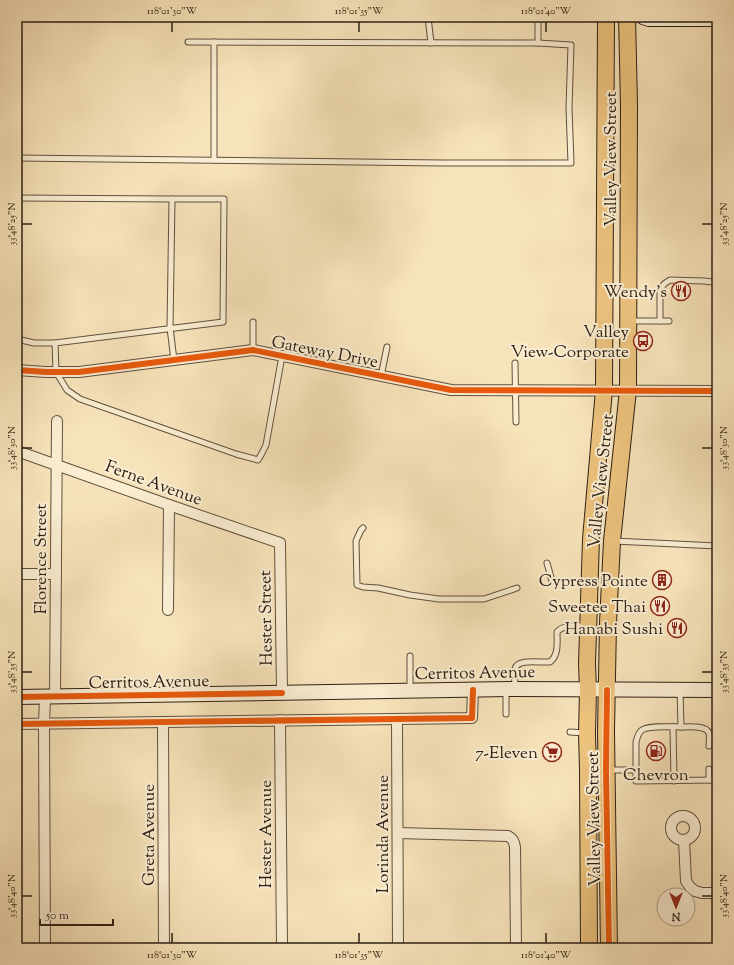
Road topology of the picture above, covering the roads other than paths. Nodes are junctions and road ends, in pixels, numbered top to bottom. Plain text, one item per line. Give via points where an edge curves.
1 (428, 17) edge
2 (538, 17) edge
3 (606, 17) edge
4 (627, 17) edge
5 (642, 17) edge
6 (717, 19) edge
7 (188, 42) dead end
8 (214, 42) junction
9 (431, 43) junction
10 (538, 43) junction
11 (17, 158) edge
12 (214, 160) junction
13 (17, 198) edge
14 (172, 199) junction
15 (717, 285) edge
16 (629, 321) junction
17 (660, 321) junction
18 (669, 321) dead end
19 (253, 322) dead end
20 (170, 328) junction
21 (17, 339) edge
22 (55, 343) junction
23 (386, 347) dead end
24 (253, 350) junction
25 (282, 356) junction
26 (174, 360) junction
27 (515, 363) dead end
28 (17, 370) edge
29 (56, 372) junction
30 (381, 376) junction
31 (516, 390) junction
32 (604, 390) junction
33 (628, 390) junction
34 (717, 391) edge
35 (56, 421) dead end
36 (516, 422) dead end
37 (17, 451) edge
38 (56, 464) junction
39 (168, 505) junction
40 (363, 528) dead end
41 (612, 541) junction
42 (280, 543) joint
43 (717, 546) edge
44 (547, 563) dead end
45 (17, 573) edge
46 (56, 574) junction
47 (552, 581) dead end
48 (517, 588) dead end
49 (168, 610) dead end
50 (588, 626) junction
51 (410, 656) dead end
52 (473, 690) junction
53 (510, 690) junction
54 (588, 690) junction
55 (607, 690) junction
56 (680, 690) junction
57 (717, 690) edge
58 (410, 691) junction
59 (282, 693) junction
60 (17, 697) edge
61 (50, 697) junction
62 (506, 714) dead end
63 (397, 719) junction
64 (280, 720) junction
65 (163, 722) junction
66 (17, 724) edge
67 (44, 724) junction
68 (673, 727) junction
69 (681, 727) junction
70 (570, 732) dead end
71 (587, 733) junction
72 (709, 746) dead end
73 (709, 768) dead end
74 (606, 770) junction
75 (636, 770) junction
76 (709, 780) junction
77 (717, 780) edge
78 (674, 781) junction
79 (398, 833) junction
80 (684, 840) dead end
81 (717, 893) edge
82 (46, 948) edge
83 (164, 948) edge
84 (282, 948) edge
85 (398, 948) edge
86 (516, 948) edge
87 (589, 948) edge
88 (609, 948) edge

1 - 9 lane
2 - 10 lane
3 - 32 main road, Valley View Street
4 - 16 main road, Valley View Street
5 - 6 main road
7 - 8 lane
8 - 9 lane
8 - 12 lane
9 - 10 lane
10 - 12 lane via 570,45 571,163
11 - 12 lane
13 - 14 lane
14 - 20 lane
14 - 20 lane via 224,199 223,322
15 - 17 lane via 704,281 670,280 660,291
16 - 17 lane
16 - 33 main road, Valley View Street
17 - 18 lane
19 - 24 lane
20 - 22 lane
20 - 26 lane
21 - 22 lane via 34,343
22 - 29 lane
23 - 30 lane
24 - 25 street, Gateway Drive
24 - 26 street, Gateway Drive
25 - 29 lane via 266,445 258,460 80,399 67,390
25 - 30 street, Gateway Drive
26 - 29 street, Gateway Drive via 79,372
27 - 31 lane
28 - 29 street, Gateway Drive
30 - 31 street, Gateway Drive via 451,390
31 - 32 street, Gateway Drive
31 - 36 lane
32 - 33 street, Gateway Drive
32 - 50 main road, Valley View Street via 591,539
33 - 34 street, Gateway Drive
33 - 41 main road, Valley View Street
35 - 38 street, Florence Street
37 - 38 street, Ferne Avenue
38 - 39 street, Ferne Avenue
38 - 46 street, Florence Street
39 - 42 street, Ferne Avenue
39 - 49 street
40 - 48 lane via 356,541 357,585 439,599 484,600
41 - 43 lane
41 - 55 main road, Valley View Street
42 - 59 street, Hester Street
44 - 47 lane
45 - 46 street
46 - 61 street, Florence Street
50 - 53 lane via 560,628 557,632 556,654 552,660 517,664
50 - 54 main road, Valley View Street
51 - 58 lane
52 - 53 main road, Cerritos Avenue
52 - 58 main road, Cerritos Avenue
52 - 63 street via 472,718
53 - 54 main road, Cerritos Avenue
53 - 62 lane
54 - 55 main road, Cerritos Avenue
54 - 71 main road, Valley View Street
55 - 56 main road, Cerritos Avenue
55 - 74 main road, Valley View Street
56 - 57 main road, Cerritos Avenue
56 - 69 lane
58 - 59 main road, Cerritos Avenue
59 - 61 main road, Cerritos Avenue
60 - 61 main road, Cerritos Avenue
61 - 67 street, Florence Street
63 - 64 street
63 - 79 street, Lorinda Avenue
64 - 65 street
64 - 84 street, Hester Avenue
65 - 67 street
65 - 83 street, Greta Avenue
66 - 67 street
67 - 82 street, Florence Street
68 - 69 lane
68 - 75 lane via 641,730 636,742
68 - 78 lane
69 - 72 lane via 699,727 707,730
70 - 71 lane
71 - 87 main road, Valley View Street
73 - 76 lane
74 - 75 lane
74 - 88 main road, Valley View Street
75 - 78 lane via 636,781
76 - 77 lane
76 - 78 lane
79 - 85 street, Lorinda Avenue
79 - 86 street via 512,838 515,847
80 - 81 street via 686,881 695,891

